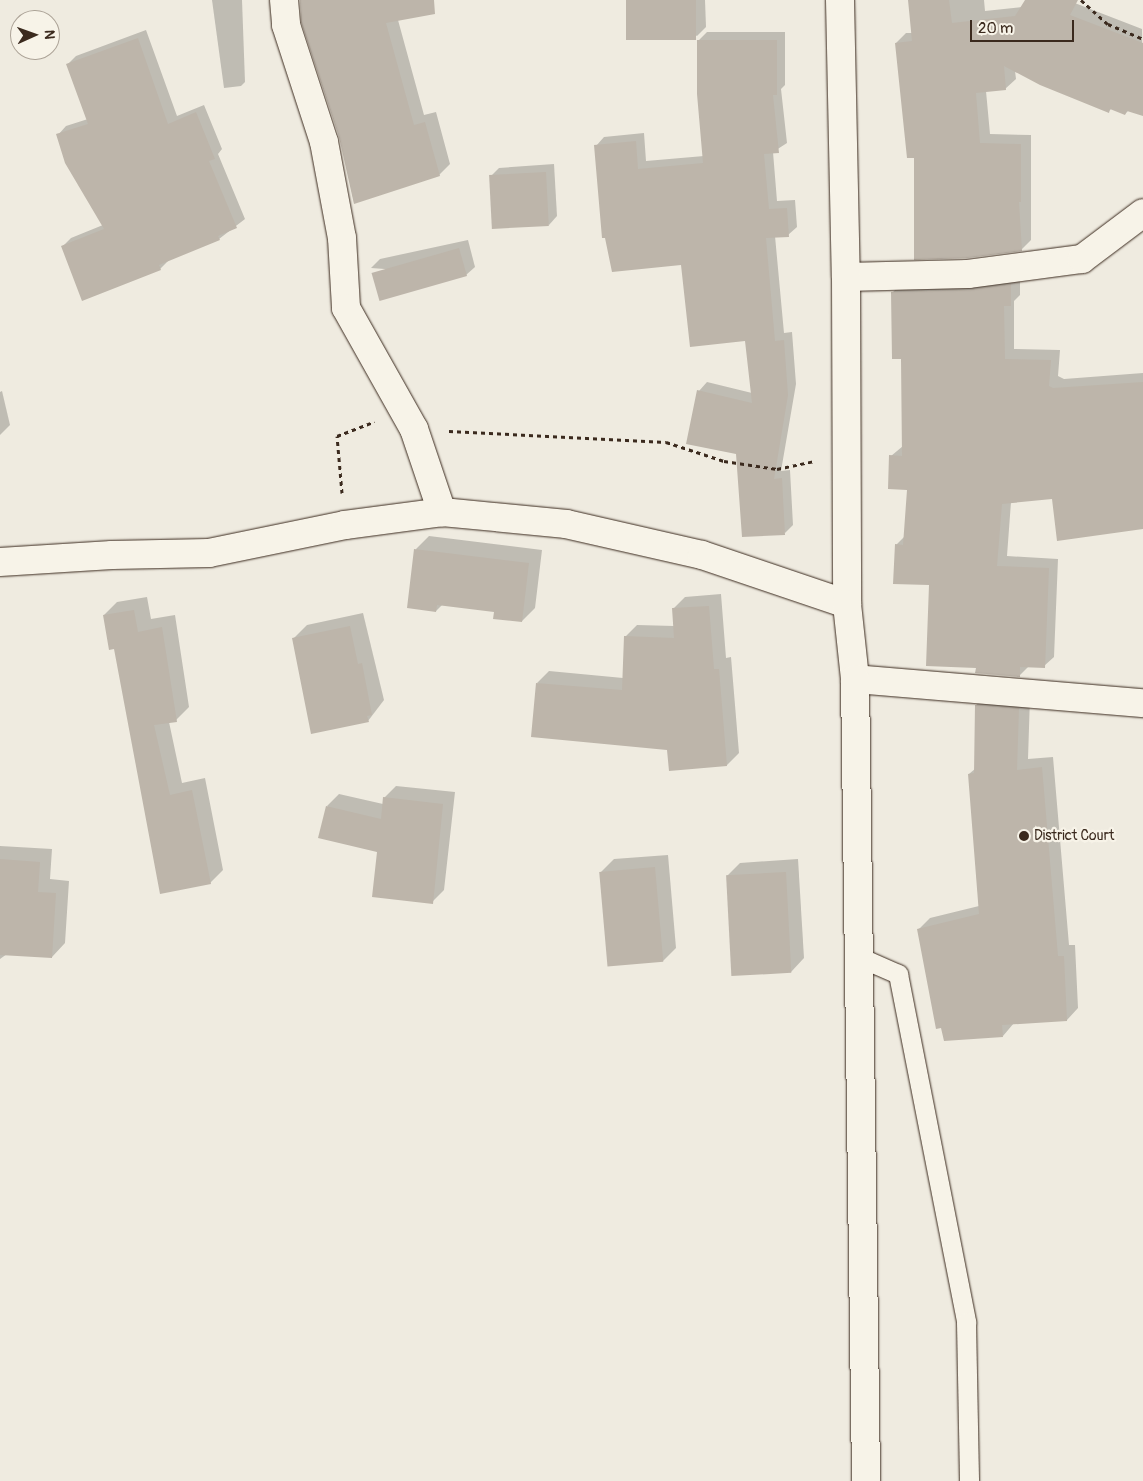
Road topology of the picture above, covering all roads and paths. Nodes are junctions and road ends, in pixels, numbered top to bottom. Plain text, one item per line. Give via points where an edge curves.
1 (284, 0) edge
2 (840, 0) edge
3 (1081, 0) edge
4 (1143, 39) edge
5 (1143, 213) edge
6 (846, 277) junction
7 (414, 428) junction
8 (845, 454) junction
9 (442, 512) junction
10 (345, 525) junction
11 (0, 562) edge
12 (848, 604) junction
13 (855, 679) junction
14 (1143, 704) edge
15 (858, 956) junction
16 (866, 1481) edge
17 (969, 1481) edge

1 - 7 street via 286,25 324,142 342,238 346,308
2 - 6 street
3 - 4 path via 1108,24
5 - 6 street via 1082,259 968,274
6 - 8 street
7 - 8 path via 666,442 724,461 777,469
7 - 9 street
7 - 10 path via 377,421 337,436
8 - 12 street
9 - 10 street
9 - 12 street via 566,524 702,555
10 - 11 street via 209,553
12 - 13 street
13 - 14 street
13 - 15 street
15 - 16 street
15 - 17 lane via 898,974 966,1322

